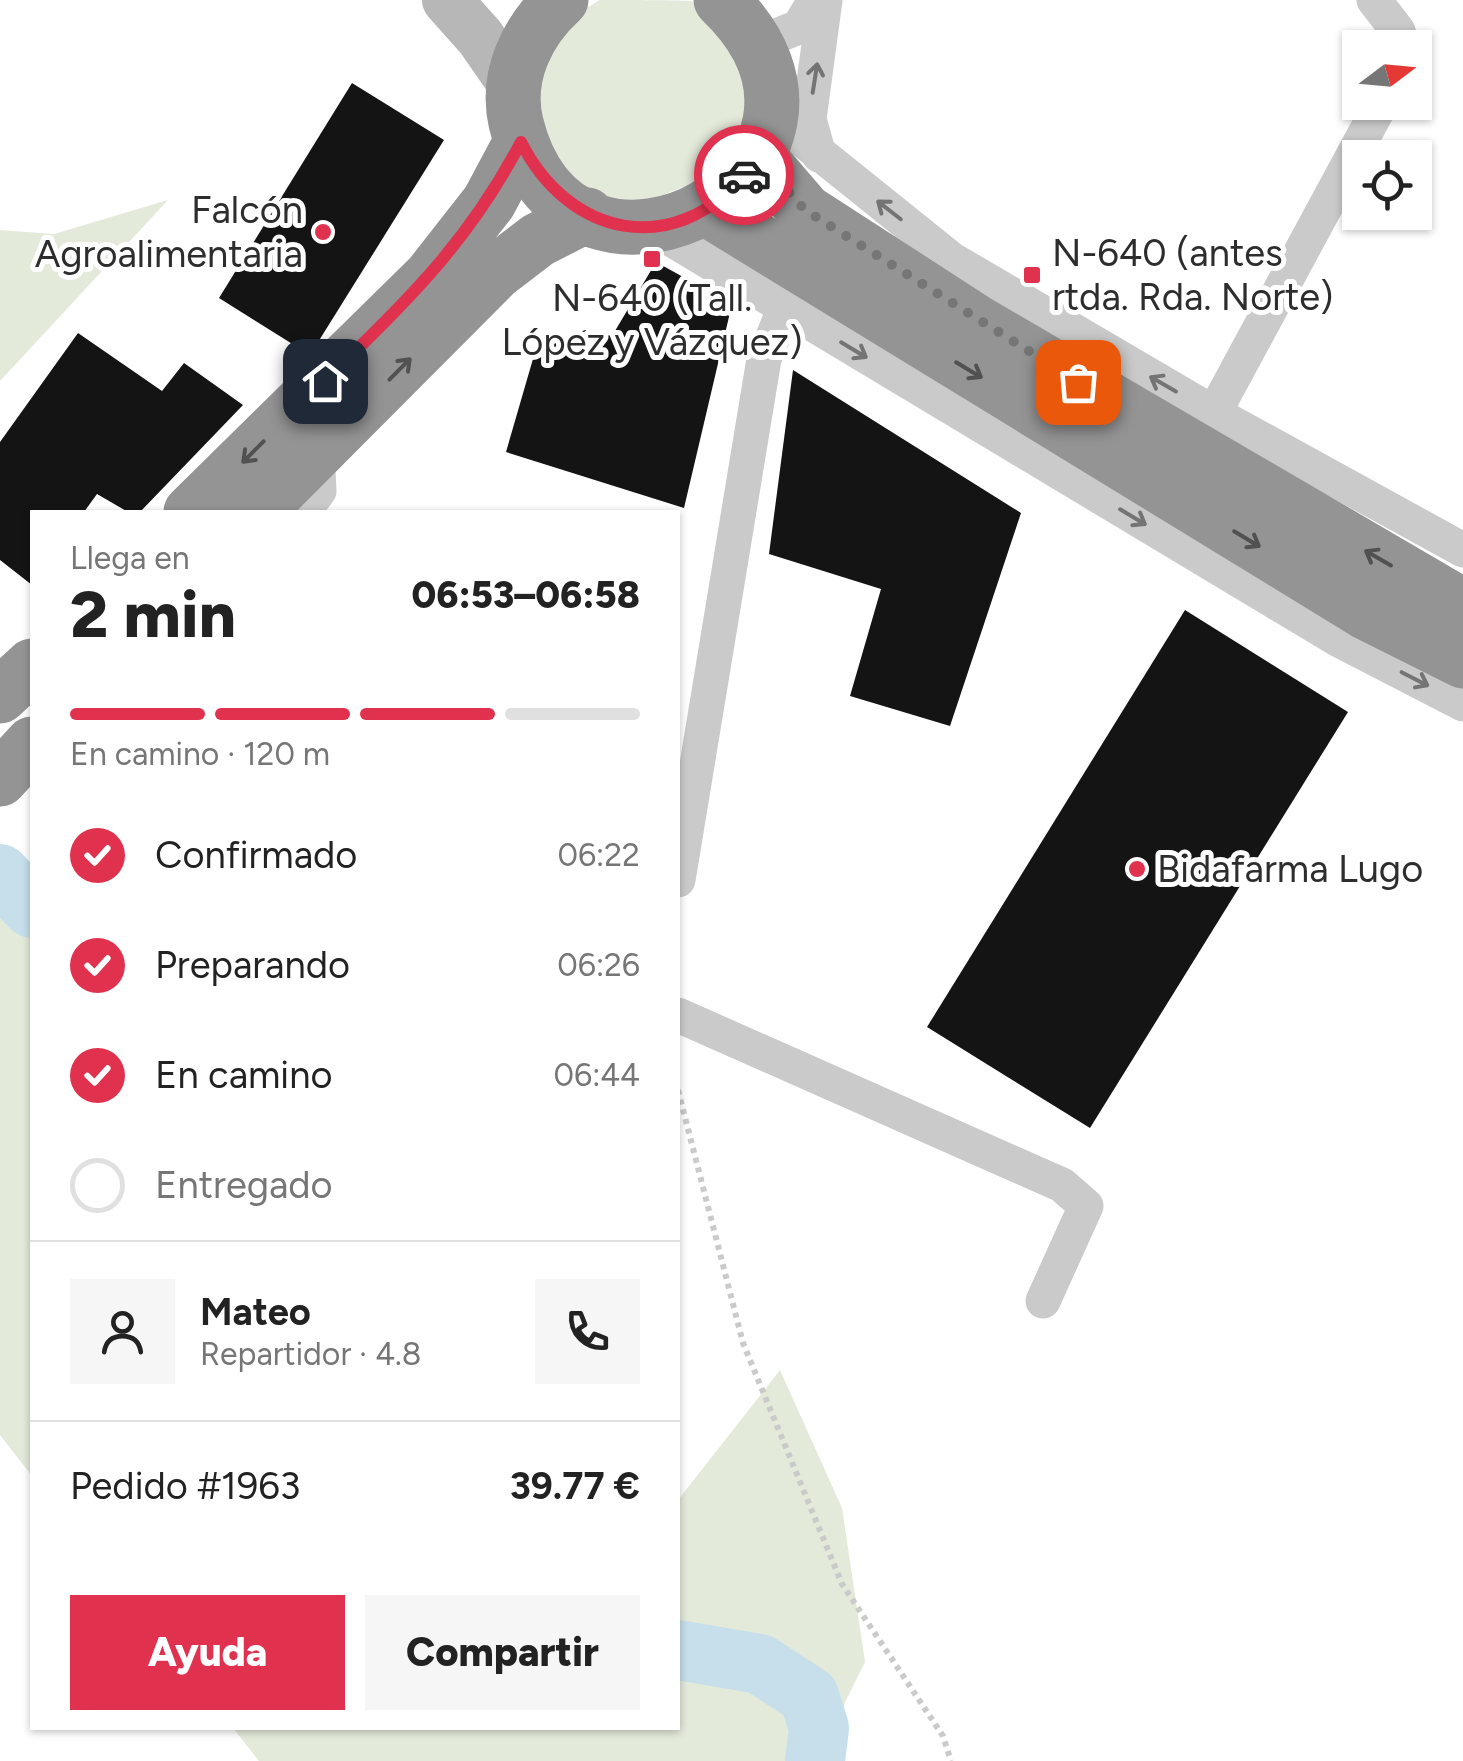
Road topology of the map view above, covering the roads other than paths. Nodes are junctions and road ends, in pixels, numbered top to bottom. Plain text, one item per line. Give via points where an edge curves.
1 (447, 0) edge
2 (560, 0) edge
3 (815, 0) edge
4 (825, 0) edge
5 (1374, 0) edge
6 (740, 16) edge
7 (1397, 30) edge
8 (514, 86) junction
9 (1372, 120) edge
10 (762, 134) junction
11 (521, 142) junction
12 (819, 155) junction
13 (707, 210) junction
14 (587, 216) junction
15 (650, 228) junction
16 (785, 307) junction
17 (1214, 413) junction
18 (316, 452) junction
19 (193, 510) edge
20 (258, 510) edge
21 (305, 510) edge
22 (1463, 550) edge
23 (1463, 606) edge
24 (1463, 661) edge
25 (30, 668) edge
26 (0, 696) edge
27 (1463, 704) edge
28 (30, 746) edge
29 (0, 778) edge
30 (680, 868) edge
31 (680, 1016) edge
32 (1043, 1301) dead end

1 - 8 main road
2 - 8 highway via 529,36
3 - 6 street via 799,26
12 -> 4 street via 808,119
5 - 7 street
6 - 10 highway via 765,65
8 - 11 highway
9 - 17 street
10 - 12 street
10 - 13 highway via 735,186
23 -> 10 highway via 978,323 805,210
11 - 14 highway via 547,185
11 -> 19 highway via 489,202 432,276
17 -> 12 street via 951,259
13 - 15 highway
13 -> 24 highway via 1367,613
14 - 15 highway
18 -> 14 highway via 495,273 538,240
15 - 16 street
16 -> 27 street via 1339,640
16 - 30 street via 764,359
17 - 22 street
18 - 20 highway
18 - 21 street via 319,491
25 - 26 highway
28 - 29 highway
31 - 32 street via 1062,1186 1086,1206

